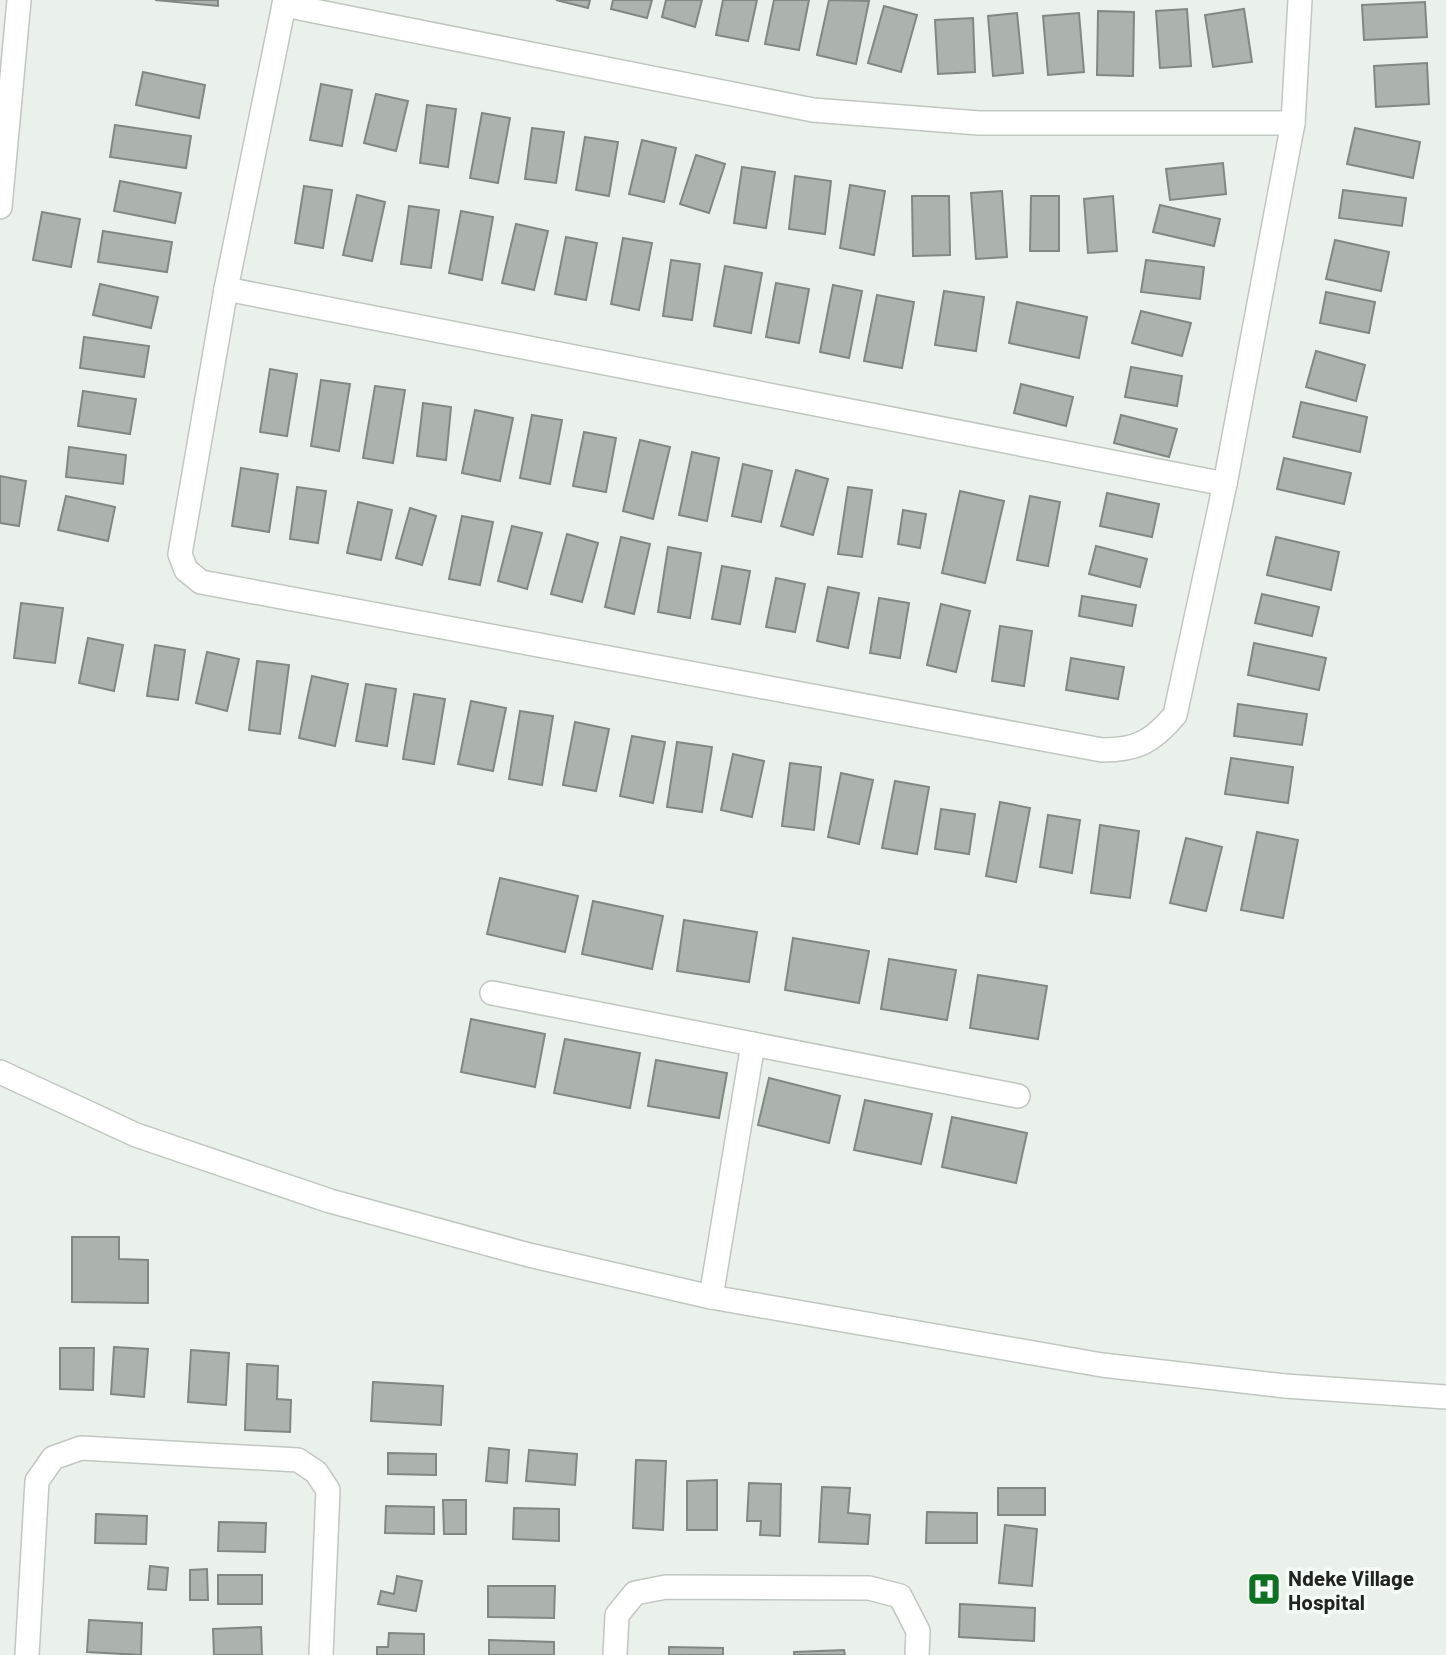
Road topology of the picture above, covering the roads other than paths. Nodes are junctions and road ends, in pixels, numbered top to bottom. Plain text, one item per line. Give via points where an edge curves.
1 (19, 0) edge
2 (1300, 0) edge
3 (285, 3) edge
4 (1293, 123) junction
5 (0, 207) edge
6 (226, 289) junction
7 (1225, 484) junction
8 (492, 993) dead end
9 (753, 1044) junction
10 (0, 1072) edge
11 (1018, 1096) dead end
12 (711, 1297) junction
13 (1446, 1396) edge
14 (27, 1655) edge
15 (321, 1655) edge
16 (615, 1655) edge
17 (917, 1655) edge

1 - 5 street
2 - 4 street
3 - 4 street via 813,110 979,123
3 - 6 street
4 - 7 street
6 - 7 street
6 - 7 street via 180,554 186,570 201,582 834,702 1102,750 1125,750 1156,737 1175,715
8 - 9 street
9 - 11 street
9 - 12 street
10 - 12 street via 136,1135 330,1201 529,1255
12 - 13 street via 1102,1365 1285,1386
14 - 15 street via 37,1481 53,1458 81,1448 299,1460 316,1472 328,1490
16 - 17 street via 617,1615 635,1593 666,1587 869,1588 900,1596 918,1631

